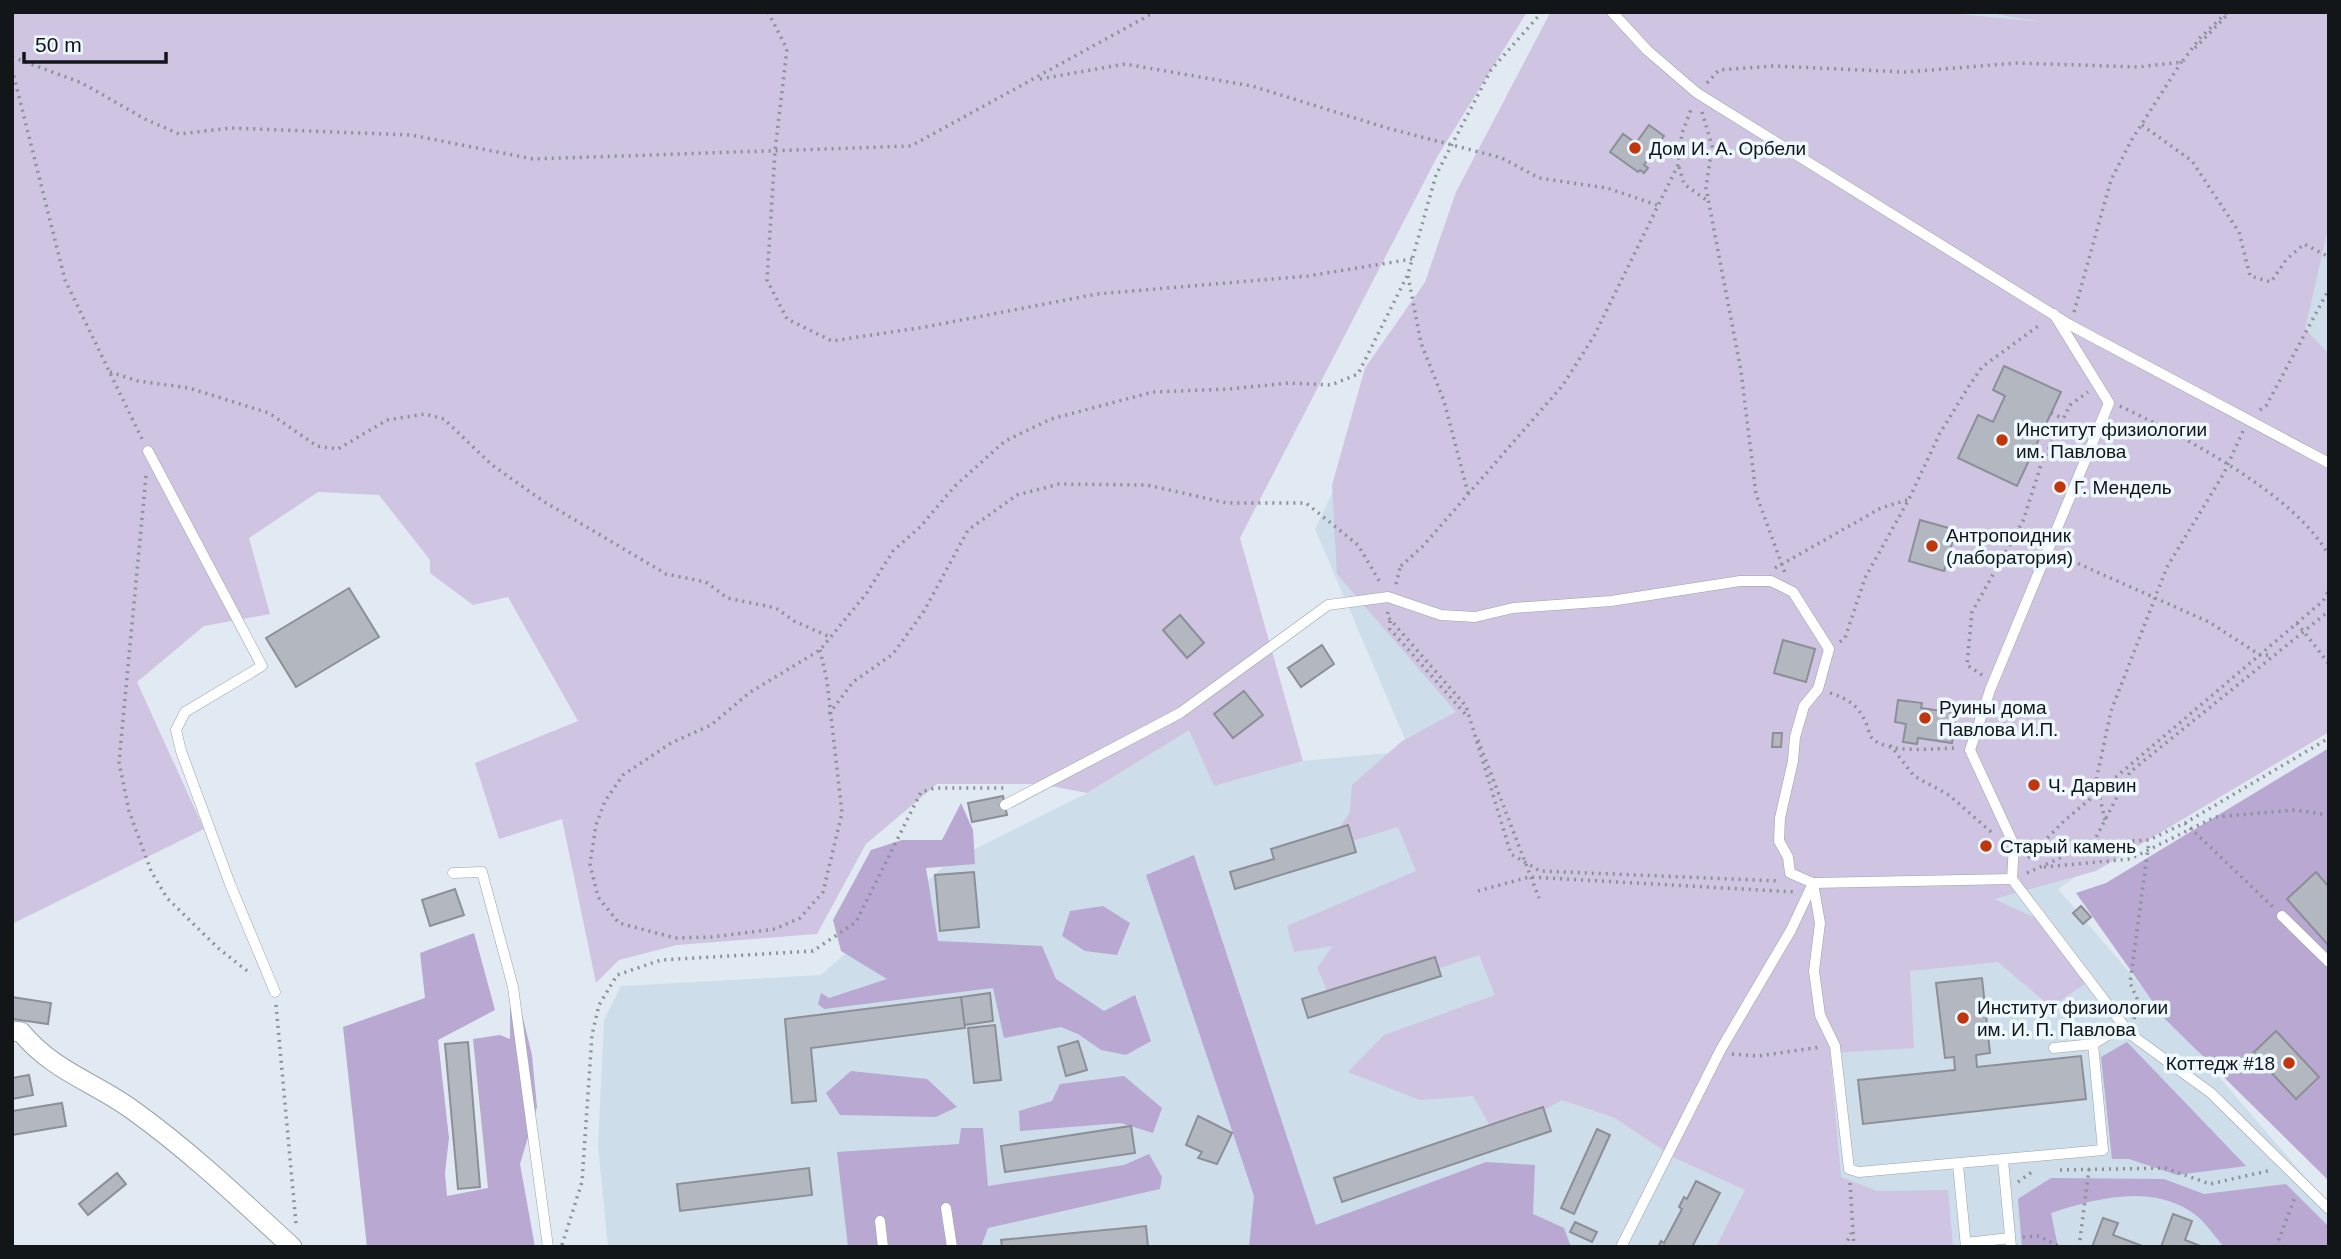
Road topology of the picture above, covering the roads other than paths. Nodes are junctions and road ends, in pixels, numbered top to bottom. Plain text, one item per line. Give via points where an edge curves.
1 (1612, 12) edge
2 (2054, 314) junction
3 (148, 452) road end
4 (2329, 463) edge
5 (1005, 804) dead end
6 (2014, 872) junction
7 (453, 873) dead end
8 (1810, 882) junction
9 (2282, 916) road end
10 (2329, 962) edge
11 (275, 992) road end
12 (2127, 1030) junction
13 (12, 1031) edge
14 (2093, 1044) junction
15 (2054, 1048) dead end
16 (2003, 1160) junction
17 (1958, 1165) junction
18 (2328, 1207) edge
19 (946, 1208) dead end
20 (880, 1222) dead end
21 (295, 1240) edge
22 (2010, 1242) edge
23 (1966, 1245) edge
24 (548, 1247) edge
25 (883, 1247) edge
26 (952, 1247) edge
27 (1621, 1247) edge

1 - 2 lane via 1697,93
2 - 4 lane
2 - 6 lane via 2109,403 1994,680 1970,750 2014,845
3 - 11 lane via 261,666 185,712 176,730 225,872
5 - 8 lane via 1180,713 1328,605 1390,597 1441,615 1475,617 1513,608 1771,581 1793,592 1829,649 1818,689 1804,706 1795,737 1780,818 1779,841 1790,873
6 - 8 lane
6 - 12 lane
7 - 24 lane via 482,872 513,987
8 - 17 lane via 1820,923 1814,971 1820,1014 1835,1046 1849,1169
8 - 27 lane via 1791,930 1721,1049
9 - 10 lane
12 - 14 lane
12 - 18 lane via 2211,1093
13 - 21 street via 21,1032 71,1076 123,1103 182,1145
14 - 15 lane
14 - 16 lane via 2103,1150
16 - 17 lane
16 - 22 lane
17 - 23 lane
19 - 26 lane
20 - 25 lane
22 - 23 lane

